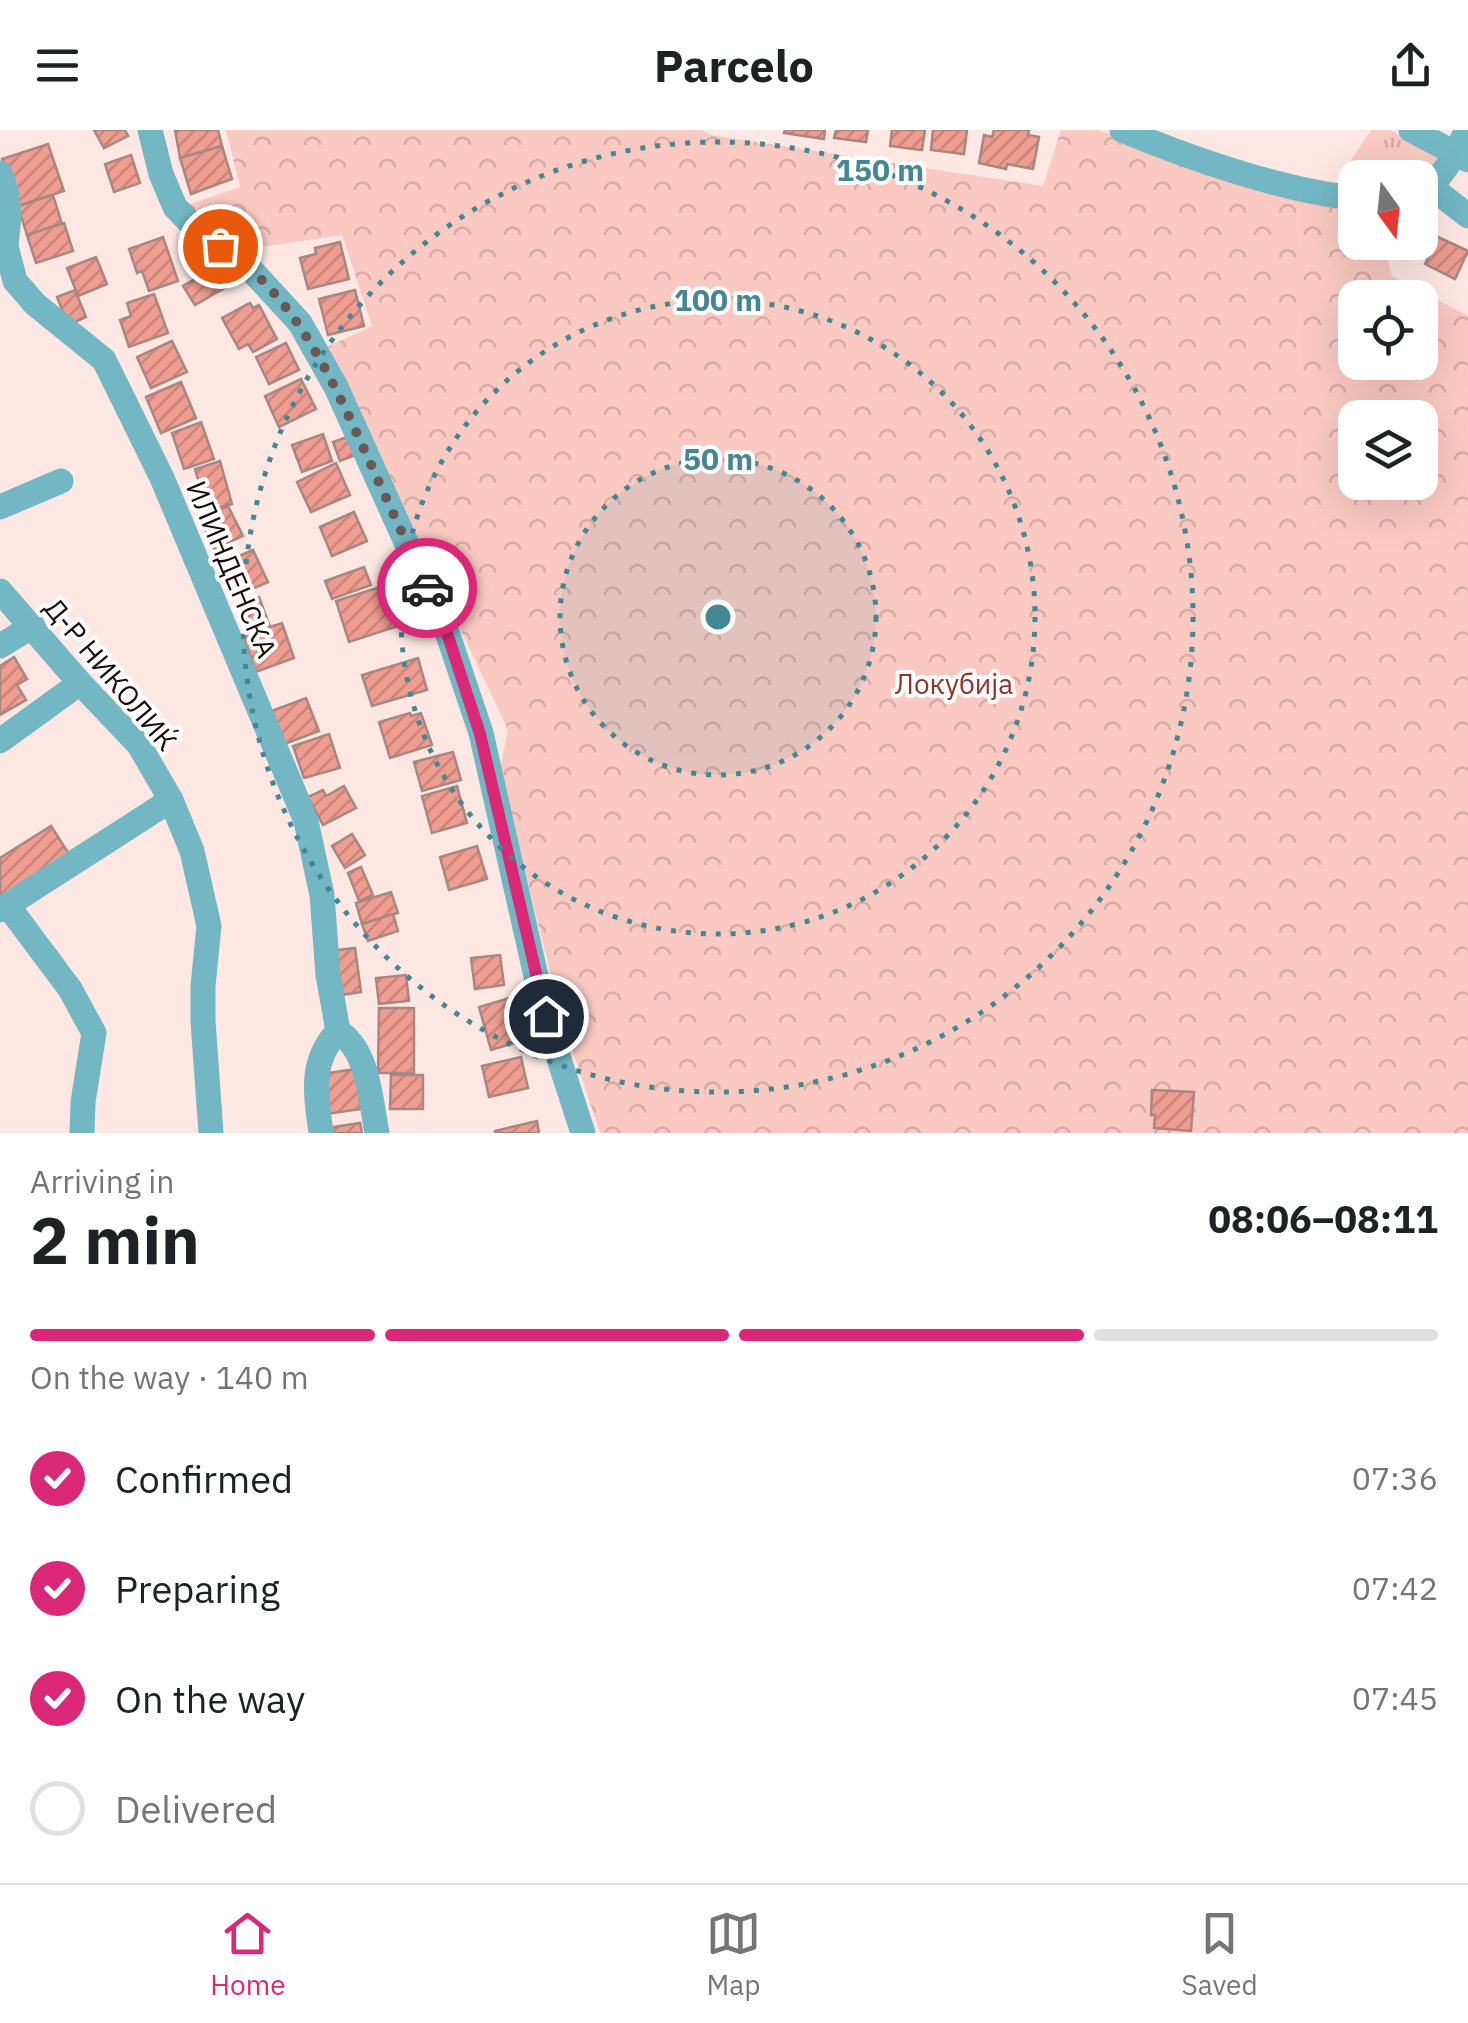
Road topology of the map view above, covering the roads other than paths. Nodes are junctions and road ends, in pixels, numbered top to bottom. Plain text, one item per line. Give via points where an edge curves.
1 (150, 130) edge
2 (1122, 130) edge
3 (1411, 130) edge
4 (1463, 147) edge
5 (0, 172) edge
6 (1438, 175) edge
7 (1338, 196) edge
8 (1438, 198) edge
9 (1468, 216) edge
10 (3, 246) edge
11 (61, 480) dead end
12 (0, 507) edge
13 (0, 591) edge
14 (33, 626) junction
15 (0, 646) edge
16 (80, 684) junction
17 (0, 741) edge
18 (172, 800) junction
19 (4, 908) edge
20 (338, 1030) junction
21 (82, 1133) edge
22 (211, 1133) edge
23 (322, 1133) edge
24 (378, 1133) edge
25 (584, 1133) edge

1 - 25 street via 175,207 242,260 300,324 336,387 448,636 485,751 546,1016
2 - 7 street
3 - 4 street
4 - 6 street
5 - 10 street, ИЛИНДЕНСКА via 9,218
8 - 9 street
10 - 20 street, ИЛИНДЕНСКА via 15,281 35,304 104,360 162,478 306,821
11 - 12 street
13 - 14 street, Д-Р НИКОЛИЌ
14 - 15 street
14 - 16 street, Д-Р НИКОЛИЌ
16 - 17 street
16 - 18 street, Д-Р НИКОЛИЌ via 140,745
18 - 19 street
18 - 22 street, Д-Р НИКОЛИЌ via 209,926 202,986
19 - 21 street via 70,989 94,1033
20 - 23 street via 326,1043 315,1078
20 - 24 street, ИЛИНДЕНСКА via 359,1054

